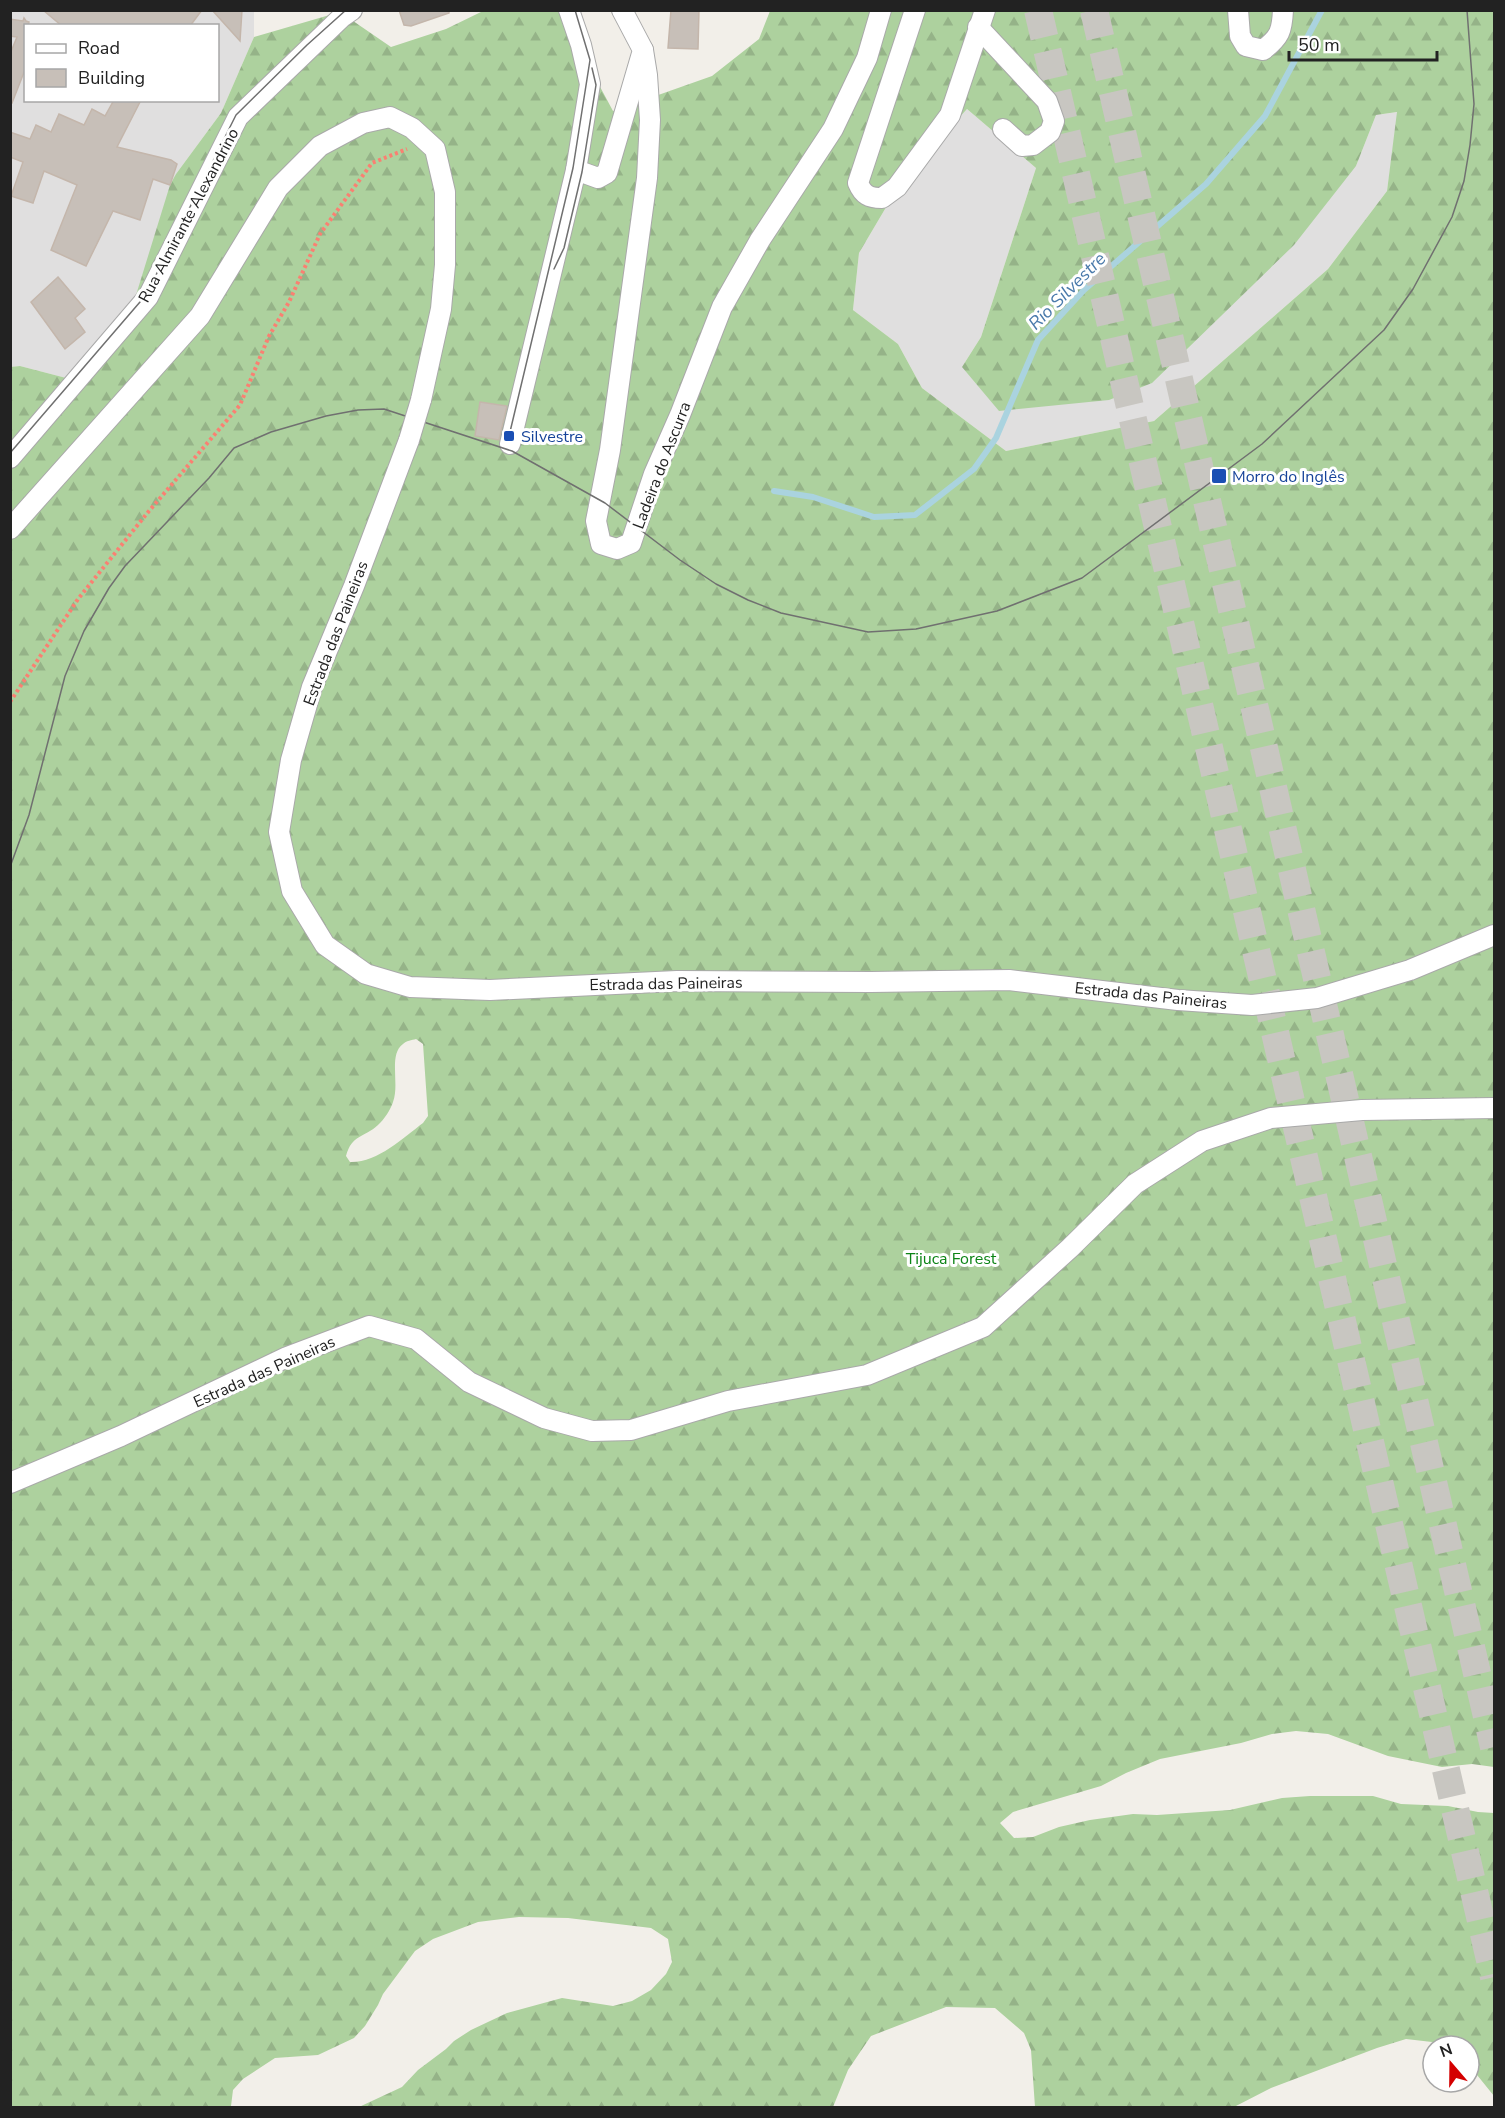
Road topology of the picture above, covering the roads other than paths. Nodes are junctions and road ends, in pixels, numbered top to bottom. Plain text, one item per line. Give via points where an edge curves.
1 (352, 10) edge
2 (569, 10) edge
3 (622, 10) edge
4 (881, 10) edge
5 (915, 10) edge
6 (1238, 10) edge
7 (1283, 10) edge
8 (981, 19) edge
9 (643, 50) junction
10 (1003, 129) dead end
11 (576, 170) junction
12 (510, 444) dead end
13 (10, 458) edge
14 (10, 529) edge
15 (1494, 935) edge
16 (1494, 1108) edge
17 (10, 1483) edge

1 - 13 street, Rua Almirante Alexandrino via 238,117 148,297
2 - 11 street via 590,84
3 - 9 street
4 - 9 street, Ladeira do Ascurra via 867,58 833,129 760,240 722,307 654,474 631,543 617,549 601,544 596,521 610,450 647,178 650,120
5 - 8 street via 858,183 871,198 882,198 897,187 950,115
6 - 7 street via 1240,36 1246,46 1263,50 1277,40
8 - 10 street via 1047,101 1054,121 1050,132 1033,145 1022,146
9 - 11 street via 607,173 598,178
11 - 12 street
14 - 15 street, Estrada das Paineiras, bridge via 200,316 278,188 320,146 363,123 390,117 412,128 435,149 445,192 445,265 441,309 409,440 312,687 291,760 279,832 292,891 325,945 366,974 410,987 490,990 677,981 1009,980 1252,1005 1317,998 1410,970
16 - 17 street, Estrada das Paineiras via 1362,1110 1271,1118 1202,1141 1136,1184 983,1327 867,1375 728,1401 631,1430 592,1431 543,1418 469,1382 416,1339 369,1326 287,1357 121,1437

